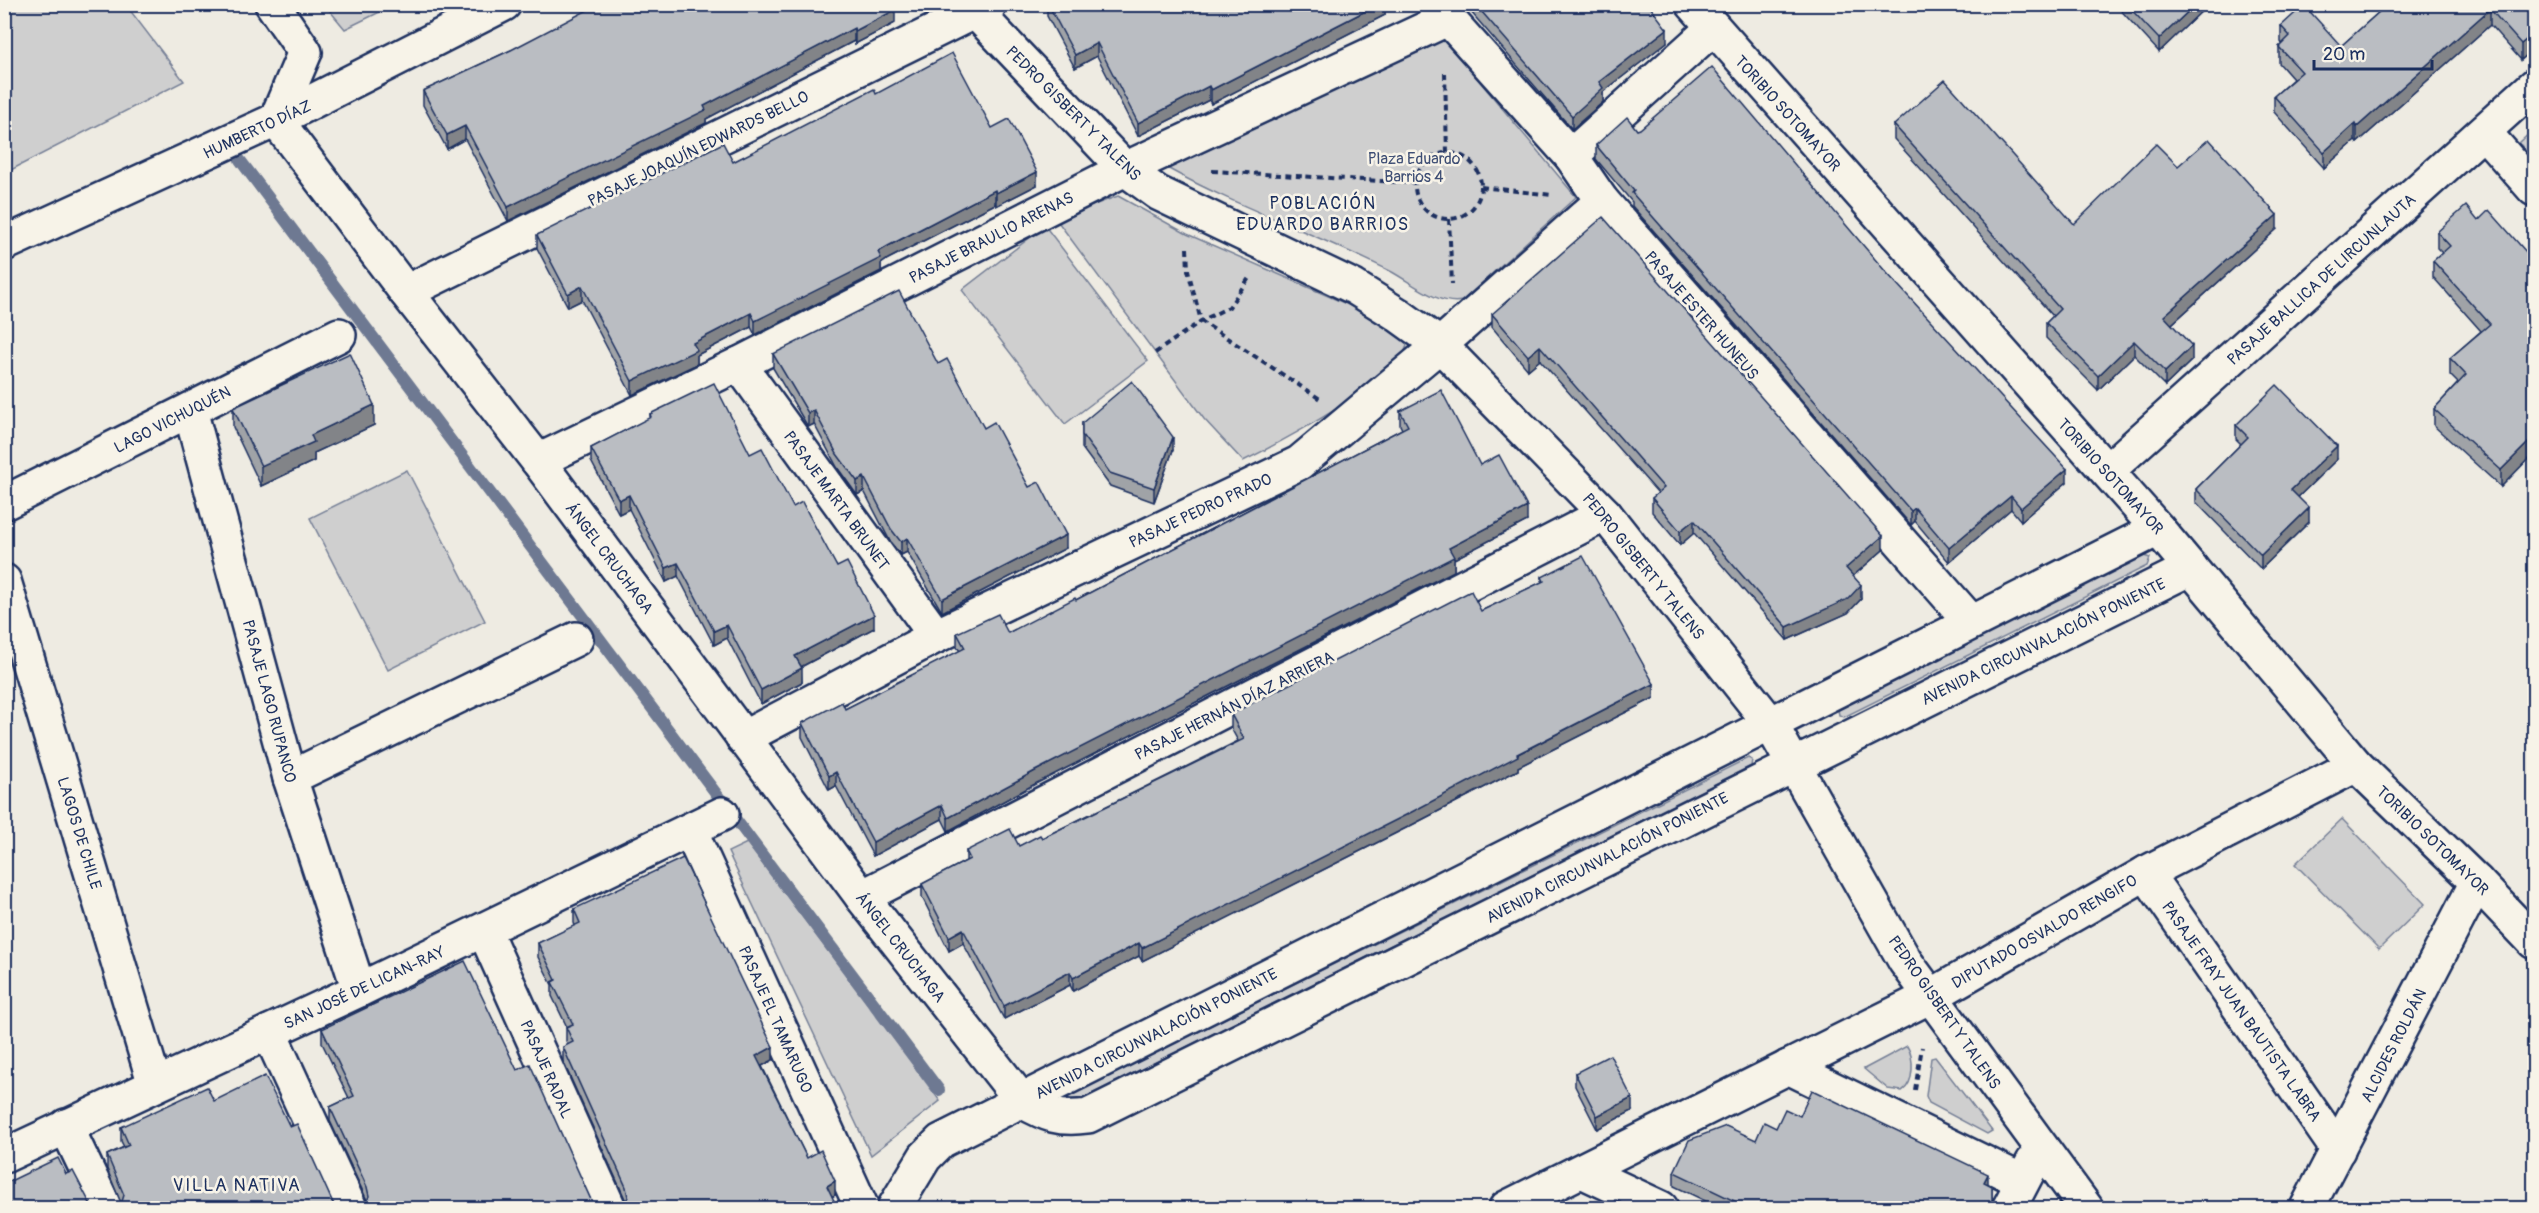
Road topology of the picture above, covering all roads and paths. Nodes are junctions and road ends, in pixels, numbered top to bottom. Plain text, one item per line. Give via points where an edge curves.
1 (272, 4) edge
2 (504, 4) edge
3 (978, 7) edge
4 (1441, 12) edge
5 (1703, 16) edge
6 (2535, 86) edge
7 (276, 120) junction
8 (2484, 132) junction
9 (1447, 153) junction
10 (1571, 156) junction
11 (1125, 169) junction
12 (1202, 170) dead end
13 (1415, 183) junction
14 (1481, 187) junction
15 (2535, 189) edge
16 (1602, 201) junction
17 (1189, 208) junction
18 (1449, 219) junction
19 (4, 244) edge
20 (1268, 246) junction
21 (406, 292) junction
22 (1201, 321) junction
23 (339, 335) dead end
24 (1448, 339) junction
25 (1155, 352) dead end
26 (739, 364) junction
27 (190, 410) junction
28 (1352, 419) junction
29 (538, 461) junction
30 (2107, 471) junction
31 (4, 503) edge
32 (1605, 514) junction
33 (2158, 529) junction
34 (2191, 568) junction
35 (4, 581) edge
36 (1971, 622) junction
37 (936, 636) junction
38 (576, 639) dead end
39 (1770, 723) junction
40 (743, 738) junction
41 (1793, 764) junction
42 (2356, 765) junction
43 (290, 778) junction
44 (722, 814) dead end
45 (690, 830) junction
46 (2146, 873) junction
47 (2477, 882) junction
48 (862, 897) junction
49 (484, 930) junction
50 (2535, 942) edge
51 (359, 990) junction
52 (1931, 996) junction
53 (269, 1032) junction
54 (1788, 1067) junction
55 (155, 1085) junction
56 (1022, 1101) junction
57 (66, 1126) junction
58 (1909, 1126) junction
59 (2041, 1147) junction
60 (2338, 1150) junction
61 (4, 1156) edge
62 (1582, 1171) junction
63 (2016, 1195) edge
64 (105, 1209) edge
65 (350, 1209) edge
66 (609, 1209) edge
67 (862, 1209) edge
68 (894, 1209) edge
69 (1506, 1209) edge
70 (1661, 1209) edge
71 (2086, 1209) edge
72 (2307, 1209) edge

1 - 7 street via 305,52
2 - 7 street, HUMBERTO DÍAZ
3 - 11 street, PEDRO GISBERT Y TALENS
3 - 21 street, PASAJE JOAQUÍN EDWARDS BELLO
4 - 9 path
4 - 10 street, PASAJE ESTER HUNEUS
4 - 11 street, PASAJE BRAULIO ARENAS
5 - 10 street
5 - 30 street, TORIBIO SOTOMAYOR
6 - 8 street, PASAJE BALLICA DE LIRCUNLAUTA
7 - 19 street, HUMBERTO DÍAZ
7 - 21 street, ÁNGEL CRUCHAGA
8 - 15 street
8 - 30 street, PASAJE BALLICA DE LIRCUNLAUTA
9 - 13 path via 1430,159 1417,173
9 - 14 path via 1458,155 1475,167
10 - 16 street, PASAJE ESTER HUNEUS
11 - 17 street, PEDRO GISBERT Y TALENS via 1158,193
11 - 26 street, PASAJE BRAULIO ARENAS
12 - 13 path
13 - 18 path via 1416,194 1427,212
14 - 16 path
14 - 18 path via 1474,206
16 - 24 street, PASAJE PEDRO PRADO
16 - 36 street, PASAJE ESTER HUNEUS
17 - 20 street, PEDRO GISBERT Y TALENS
17 - 22 path via 1188,270
18 - 24 path
20 - 22 path via 1229,307
20 - 24 street, PEDRO GISBERT Y TALENS
21 - 29 street, ÁNGEL CRUCHAGA
22 - 25 path
22 - 28 path
23 - 27 street, LAGO VICHUQUÉN
24 - 28 street, PASAJE PEDRO PRADO
24 - 32 street, PEDRO GISBERT Y TALENS
26 - 29 street, PASAJE BRAULIO ARENAS
26 - 37 street, PASAJE MARTA BRUNET
27 - 31 street, LAGO VICHUQUÉN
27 - 43 street, PASAJE LAGO RUPANCO
28 - 37 street, PASAJE PEDRO PRADO via 1299,463
29 - 40 street, ÁNGEL CRUCHAGA
30 - 33 street, TORIBIO SOTOMAYOR
32 - 39 street, PEDRO GISBERT Y TALENS
32 - 48 street, PASAJE HERNÁN DÍAZ ARRIERA
33 - 34 street, TORIBIO SOTOMAYOR
33 - 36 street, AVENIDA CIRCUNVALACIÓN PONIENTE
34 - 41 street, AVENIDA CIRCUNVALACIÓN PONIENTE
34 - 42 street, TORIBIO SOTOMAYOR
35 - 55 street, LAGOS DE CHILE
36 - 39 street, AVENIDA CIRCUNVALACIÓN PONIENTE
37 - 40 street, PASAJE PEDRO PRADO
38 - 43 street
39 - 41 street, PEDRO GISBERT Y TALENS
39 - 56 street, AVENIDA CIRCUNVALACIÓN PONIENTE
40 - 48 street, ÁNGEL CRUCHAGA
41 - 52 street, PEDRO GISBERT Y TALENS via 1905,961
41 - 56 street, AVENIDA CIRCUNVALACIÓN PONIENTE via 1088,1116 1047,1115
42 - 46 street, DIPUTADO OSVALDO RENGIFO
42 - 47 street, TORIBIO SOTOMAYOR
43 - 51 street, PASAJE LAGO RUPANCO
44 - 45 street, SAN JOSÉ DE LICAN-RAY
45 - 49 street, SAN JOSÉ DE LICAN-RAY
45 - 67 street, PASAJE EL TAMARUGO
46 - 52 street, DIPUTADO OSVALDO RENGIFO
46 - 60 street, PASAJE FRAY JUAN BAUTISTA LABRA
47 - 50 street, TORIBIO SOTOMAYOR
47 - 60 street, ALCIDES ROLDÁN
48 - 56 street, ÁNGEL CRUCHAGA
49 - 51 street, SAN JOSÉ DE LICAN-RAY
49 - 66 street, PASAJE RADAL
51 - 53 street, SAN JOSÉ DE LICAN-RAY
52 - 54 street, DIPUTADO OSVALDO RENGIFO
52 - 58 path
52 - 59 street, PEDRO GISBERT Y TALENS
53 - 55 street, SAN JOSÉ DE LICAN-RAY
53 - 65 street
54 - 58 street
54 - 62 street, DIPUTADO OSVALDO RENGIFO
55 - 57 street, SAN JOSÉ DE LICAN-RAY
56 - 68 street, AVENIDA CIRCUNVALACIÓN PONIENTE via 941,1141 925,1157
57 - 61 street, SAN JOSÉ DE LICAN-RAY
57 - 64 street
58 - 63 street
59 - 63 street
59 - 71 street, PEDRO GISBERT Y TALENS
60 - 72 street, ALCIDES ROLDÁN
62 - 69 street, DIPUTADO OSVALDO RENGIFO
62 - 70 street

